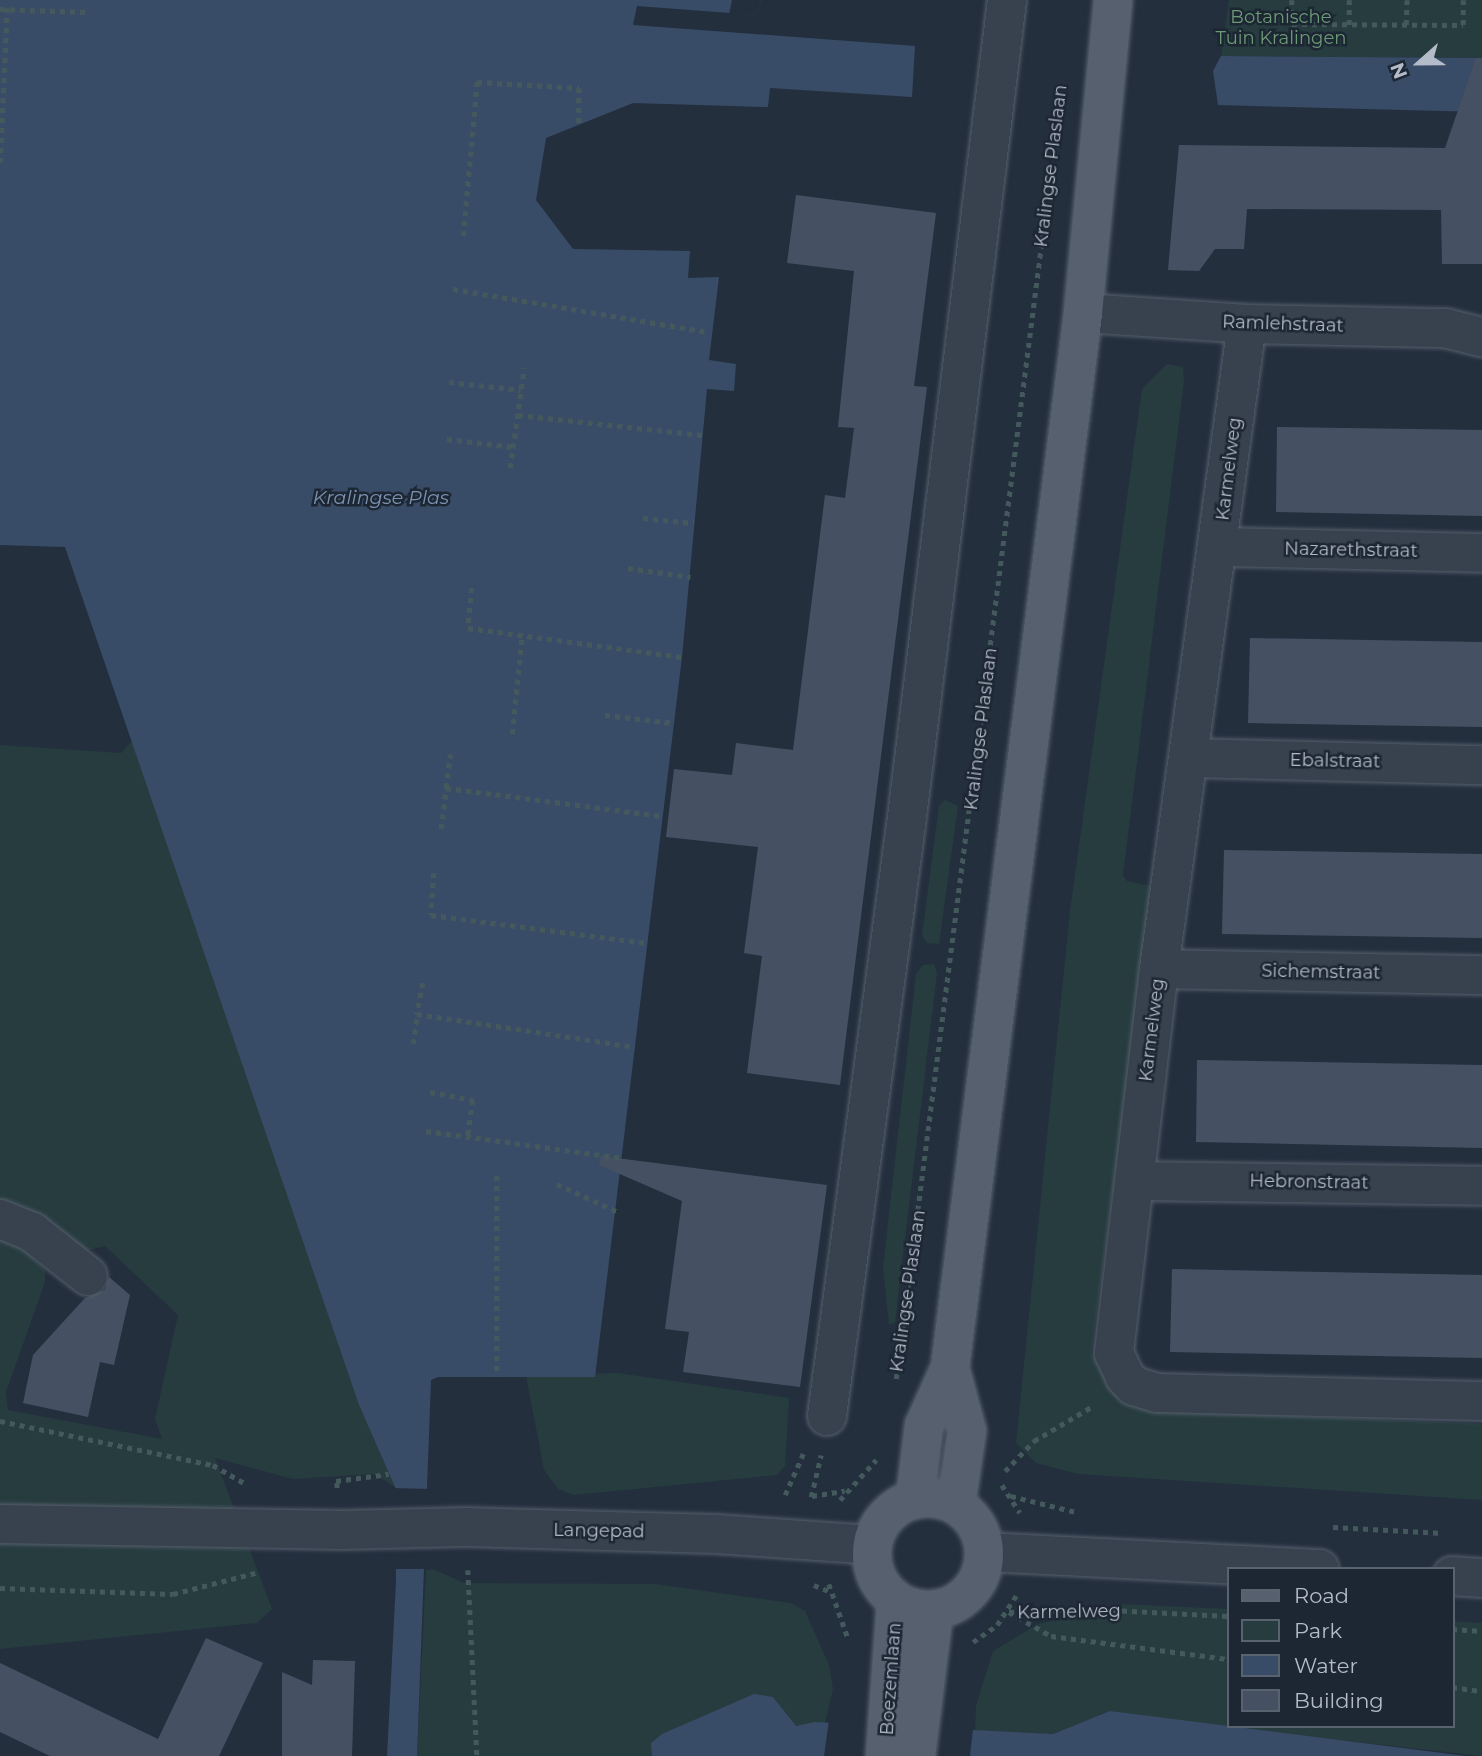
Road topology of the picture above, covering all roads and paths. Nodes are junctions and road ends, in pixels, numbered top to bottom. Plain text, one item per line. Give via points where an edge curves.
1 (1007, 0) edge
2 (1113, 0) edge
3 (1292, 0) edge
4 (1349, 0) edge
5 (1406, 0) edge
6 (1463, 0) edge
7 (7, 8) junction
8 (0, 9) edge
9 (87, 12) dead end
10 (1349, 25) junction
11 (1406, 25) junction
12 (579, 127) dead end
13 (1052, 159) dead end
14 (0, 163) edge
15 (463, 236) dead end
16 (453, 289) dead end
17 (1083, 313) junction
18 (1247, 324) junction
19 (707, 332) dead end
20 (1482, 337) edge
21 (524, 368) dead end
22 (449, 383) dead end
23 (521, 390) junction
24 (518, 415) junction
25 (702, 435) dead end
26 (447, 439) dead end
27 (513, 447) junction
28 (510, 468) dead end
29 (643, 517) dead end
30 (694, 523) dead end
31 (1220, 547) junction
32 (1482, 553) edge
33 (628, 568) dead end
34 (690, 577) dead end
35 (472, 587) dead end
36 (522, 635) junction
37 (682, 657) dead end
38 (605, 715) dead end
39 (674, 723) dead end
40 (512, 734) dead end
41 (450, 754) dead end
42 (1188, 758) junction
43 (1482, 765) edge
44 (446, 788) junction
45 (663, 816) dead end
46 (441, 829) dead end
47 (434, 873) dead end
48 (648, 943) dead end
49 (1159, 969) junction
50 (1482, 975) edge
51 (423, 983) dead end
52 (417, 1014) junction
53 (413, 1044) dead end
54 (635, 1047) dead end
55 (430, 1092) dead end
56 (426, 1131) dead end
57 (468, 1136) junction
58 (621, 1158) dead end
59 (497, 1176) dead end
60 (1135, 1181) junction
61 (558, 1184) dead end
62 (1482, 1186) edge
63 (620, 1213) dead end
64 (0, 1219) edge
65 (88, 1276) dead end
66 (950, 1368) junction
67 (497, 1376) dead end
68 (1132, 1382) junction
69 (895, 1387) dead end
70 (1482, 1401) edge
71 (827, 1416) joint
72 (0, 1421) edge
73 (881, 1456) dead end
74 (389, 1474) dead end
75 (998, 1479) dead end
76 (335, 1481) dead end
77 (258, 1491) dead end
78 (846, 1491) dead end
79 (915, 1499) junction
80 (782, 1500) dead end
81 (956, 1505) junction
82 (0, 1524) edge
83 (450, 1528) junction
84 (872, 1545) junction
85 (985, 1552) junction
86 (1281, 1567) edge
87 (264, 1569) dead end
88 (1454, 1576) edge
89 (1482, 1578) edge
90 (0, 1588) edge
91 (829, 1591) dead end
92 (896, 1601) junction
93 (934, 1611) junction
94 (1226, 1616) edge
95 (1454, 1629) edge
96 (1482, 1631) edge
97 (848, 1635) dead end
98 (1226, 1659) edge
99 (1454, 1687) edge
100 (1482, 1691) edge
101 (908, 1698) junction
102 (477, 1756) edge
103 (885, 1756) edge
104 (916, 1756) edge

1 - 71 street via 907,817
2 - 17 main road
3 - 10 path via 1292,24
4 - 10 path
5 - 11 path
6 - 11 path via 1463,25
7 - 8 path
7 - 9 path
7 - 14 path
10 - 11 path
12 - 15 path via 579,88 477,82
13 - 69 path, Kralingse Plaslaan
16 - 19 path
17 - 18 street, Ramlehstraat
17 - 66 main road
18 - 20 street, Ramlehstraat via 1445,328
18 - 31 street, Karmelweg
21 - 23 path
22 - 23 path
23 - 24 path
24 - 25 path
24 - 27 path
26 - 27 path
27 - 28 path
29 - 30 path
31 - 32 street, Nazarethstraat
31 - 42 street, Karmelweg
33 - 34 path
35 - 36 path via 468,628
36 - 37 path
36 - 40 path
38 - 39 path
41 - 44 path
42 - 43 street, Ebalstraat
42 - 49 street, Karmelweg
44 - 45 path
44 - 46 path
47 - 48 path via 431,915
49 - 50 street, Sichemstraat
49 - 60 street, Karmelweg
51 - 52 path
52 - 53 path
52 - 54 path
55 - 57 path via 473,1100
56 - 57 path
57 - 58 path
59 - 67 path
60 - 62 street, Hebronstraat
60 - 68 street, Karmelweg via 1114,1353
61 - 63 path
64 - 65 street via 32,1232
66 - 79 main road via 924,1426
66 - 81 main road via 967,1431
68 - 70 street via 1157,1393
68 - 75 path via 1034,1441
71 - 80 path via 813,1433
72 - 77 path via 213,1465
73 - 78 path
74 - 76 path
79 - 81 main road via 936,1498
79 - 84 main road via 886,1516
81 - 85 main road via 977,1525
82 - 83 street, Langepad
83 - 84 street, Langepad via 728,1534
83 - 102 path
84 - 92 main road via 876,1577
85 - 86 street
85 - 93 main road via 979,1580 970,1592
87 - 90 path via 234,1581 173,1594
88 - 89 street
91 - 97 path
92 - 93 main road
92 - 101 main road, Boezemlaan
93 - 101 main road, Boezemlaan
94 - 98 path, Karmelweg via 1092,1609 1009,1612 1051,1636
95 - 96 path
99 - 100 path
101 - 103 main road, Boezemlaan
101 - 104 main road, Boezemlaan

